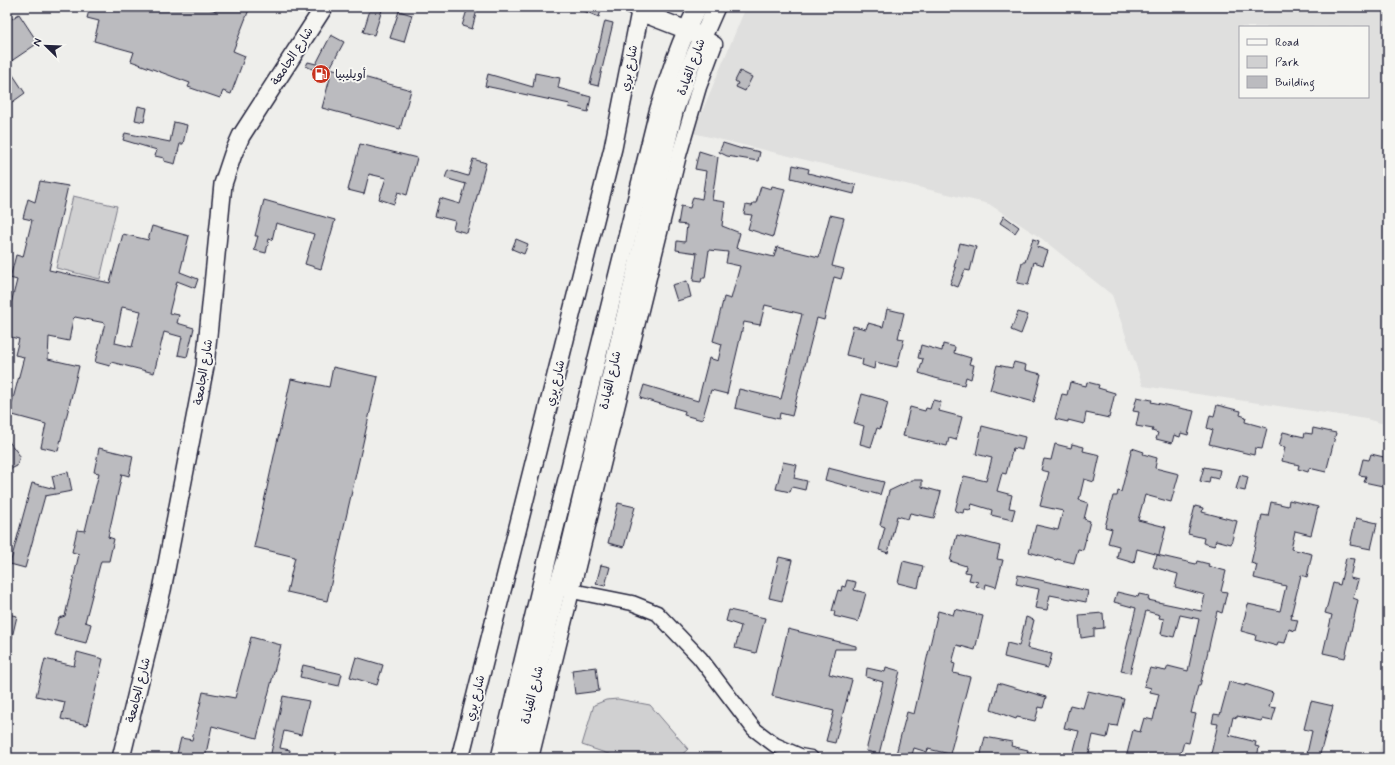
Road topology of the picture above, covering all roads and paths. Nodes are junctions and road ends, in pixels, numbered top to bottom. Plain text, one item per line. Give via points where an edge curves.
1 (324, 7) edge
2 (698, 7) edge
3 (716, 7) edge
4 (639, 8) edge
5 (686, 30) junction
6 (709, 40) junction
7 (564, 590) junction
8 (121, 758) edge
9 (460, 758) edge
10 (500, 758) edge
11 (516, 758) edge
12 (531, 758) edge
13 (811, 758) edge

1 - 8 main road, شارع الجامعة via 241,136 223,184 206,366 162,590
2 - 5 main road, شارع القيادة
3 - 6 main road, شارع القيادة
4 - 5 main road
4 - 9 main road, شارع بري via 613,148
5 - 6 main road
5 - 10 main road, شارع القيادة via 658,112
6 - 7 main road, شارع القيادة via 674,112 569,550
7 - 11 main road, شارع القيادة
7 - 12 street, شارع القيادة
7 - 13 street via 632,603 657,613 700,658 754,729 775,745

